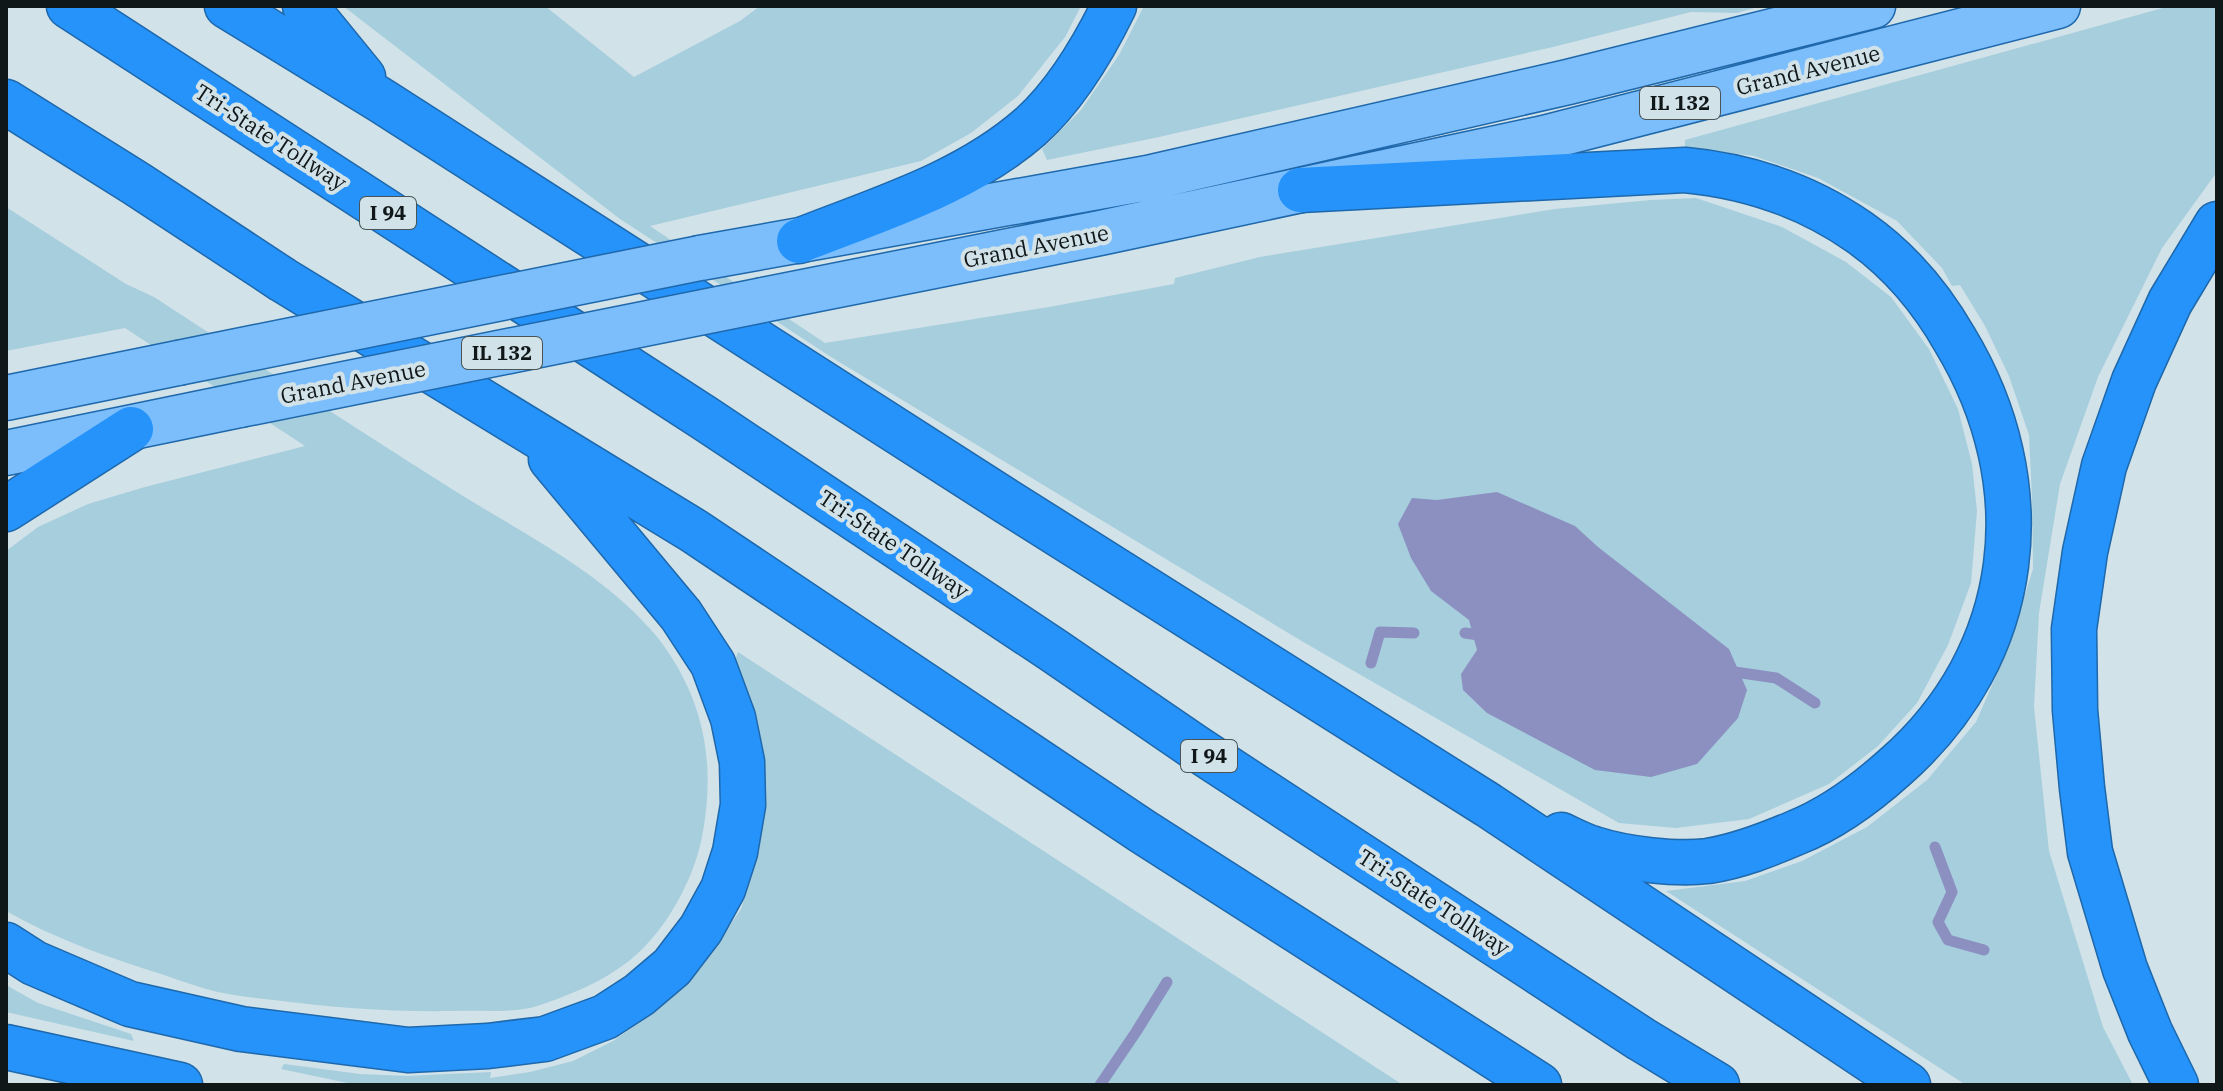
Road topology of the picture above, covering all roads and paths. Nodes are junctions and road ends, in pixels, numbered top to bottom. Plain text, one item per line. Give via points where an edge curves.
1 (69, 6) edge
2 (227, 6) edge
3 (305, 6) edge
4 (1114, 6) edge
5 (1873, 6) edge
6 (2058, 6) edge
7 (382, 101) junction
8 (6, 102) edge
9 (1300, 190) junction
10 (2217, 224) edge
11 (799, 241) junction
12 (6, 398) edge
13 (131, 429) junction
14 (529, 432) junction
15 (6, 453) edge
16 (6, 509) edge
17 (1488, 805) junction
18 (6, 945) edge
19 (6, 1047) edge
20 (180, 1085) edge
21 (1539, 1085) edge
22 (1717, 1085) edge
23 (1908, 1085) edge
24 (2176, 1085) edge

1 - 22 highway, Tri-State Tollway / I 94
2 - 7 highway
3 - 7 highway
4 - 11 highway via 1073,76 1029,128 957,176
5 - 11 main road, Grand Avenue / IL 132 via 1148,178
6 - 9 main road, Grand Avenue / IL 132 via 1544,138
7 - 17 highway
8 - 14 highway
9 - 13 main road, Grand Avenue / IL 132, bridge
9 - 17 highway via 1685,170 1749,180 1818,207 1895,262 1947,325 1987,403 2009,512 2006,563 1993,623 1949,711 1877,783 1807,828 1705,861 1596,850
10 - 24 highway via 2170,302 2134,381 2104,466 2074,629 2075,710 2090,852 2125,969
11 - 12 main road, Grand Avenue / IL 132, bridge
13 - 15 main road, Grand Avenue / IL 132
13 - 16 highway
14 - 18 highway via 681,615 713,664 733,718 743,805 735,852 716,902 672,967 605,1017 545,1039 408,1050 241,1029 130,1004 34,963
14 - 21 highway via 694,531 1142,831
17 - 23 highway
19 - 20 highway

